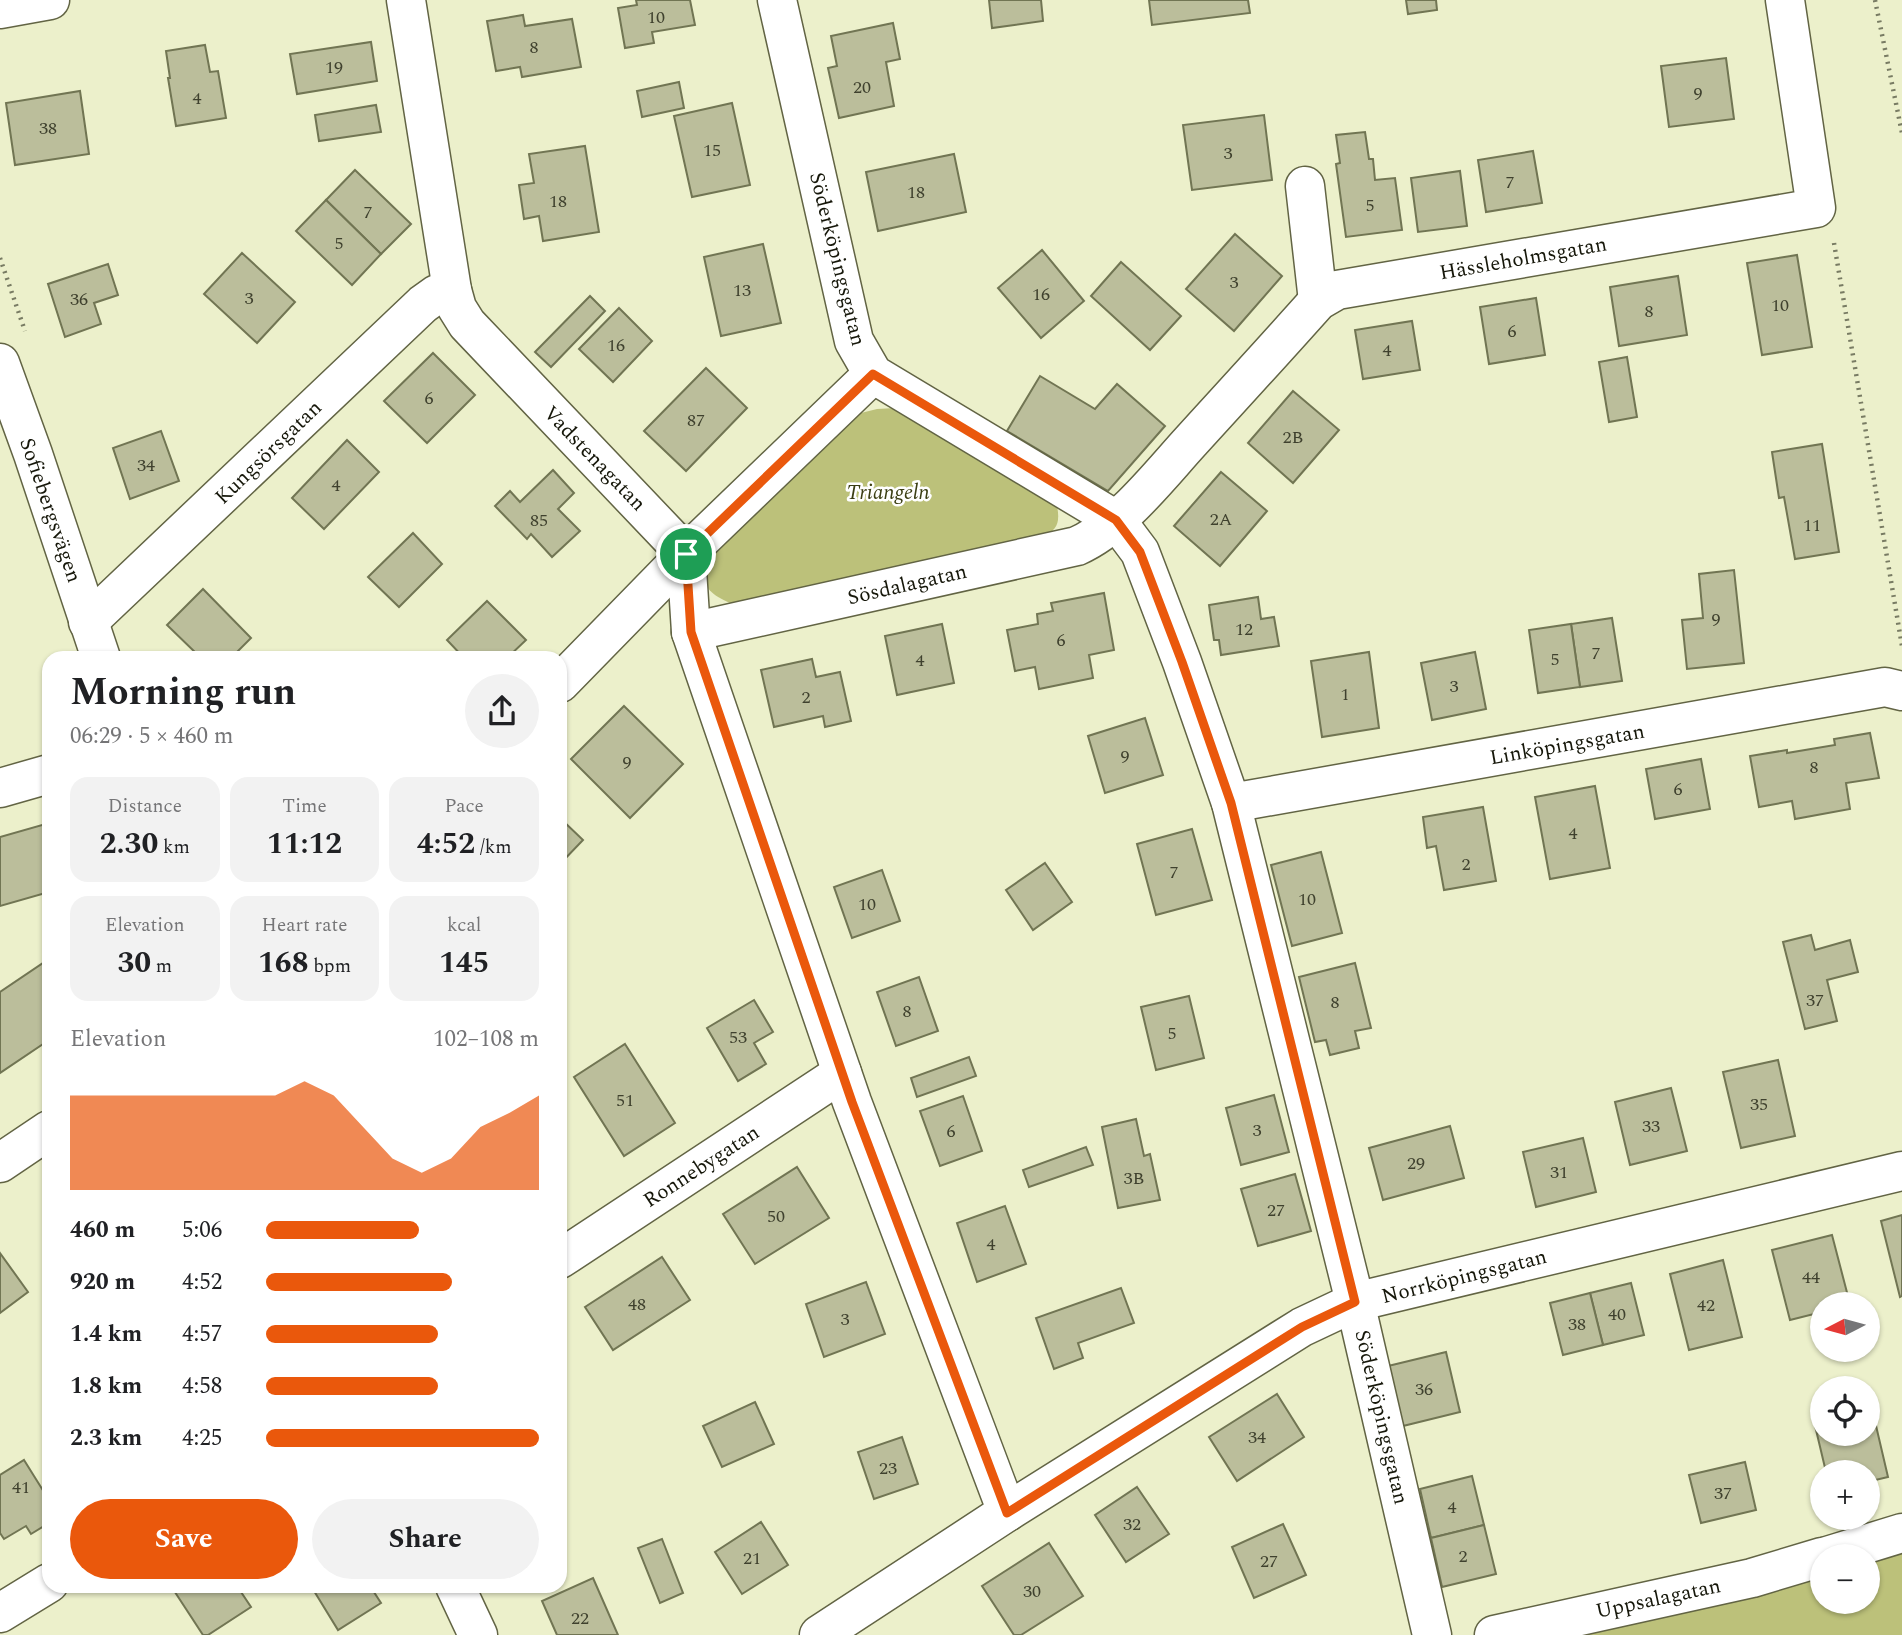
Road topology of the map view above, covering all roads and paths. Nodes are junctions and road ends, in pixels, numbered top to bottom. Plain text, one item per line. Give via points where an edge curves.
1 (50, 0) edge
2 (406, 0) edge
3 (778, 0) edge
4 (1785, 0) edge
5 (1875, 0) edge
6 (0, 9) edge
7 (1902, 133) edge
8 (1305, 187) dead end
9 (1816, 208) junction
10 (452, 289) junction
11 (1318, 301) junction
12 (0, 363) edge
13 (873, 374) junction
14 (16, 457) edge
15 (1116, 520) junction
16 (686, 554) junction
17 (89, 622) junction
18 (691, 632) junction
19 (1902, 646) edge
20 (99, 651) edge
21 (567, 677) edge
22 (1902, 691) edge
23 (42, 776) edge
24 (0, 788) edge
25 (1231, 803) junction
26 (842, 1073) junction
27 (42, 1135) edge
28 (0, 1163) edge
29 (1902, 1171) edge
30 (567, 1254) edge
31 (1355, 1302) junction
32 (1007, 1513) junction
33 (1902, 1534) edge
34 (1868, 1544) edge
35 (1810, 1561) edge
36 (42, 1587) edge
37 (458, 1593) edge
38 (0, 1614) edge
39 (478, 1635) edge
40 (819, 1635) edge
41 (1432, 1635) edge
42 (1494, 1635) edge

1 - 6 street
2 - 10 street, Vadstenagatan
3 - 13 street, Söderköpingsgatan via 854,341
4 - 9 street
5 - 7 path
8 - 11 street
9 - 11 street, Hässleholmsgatan via 1338,290
9 - 19 path via 1831,225
10 - 16 street, Vadstenagatan via 467,324
10 - 17 street, Kungsörsgatan via 423,304
11 - 15 street, Hässleholmsgatan
12 - 14 street, Sofiebergsvägen
13 - 15 street, Söderköpingsgatan
13 - 16 street
14 - 17 street, Sofiebergsvägen
15 - 18 street, Sösdalagatan via 1077,546
15 - 25 street, Söderköpingsgatan via 1140,552
16 - 18 street
16 - 21 street
17 - 20 street, Sofiebergsvägen
18 - 26 street
22 - 25 street, Linköpingsgatan via 1885,687
23 - 24 street
25 - 31 street, Söderköpingsgatan
26 - 30 street, Ronnebygatan
26 - 32 street
27 - 28 street
29 - 31 street, Norrköpingsgatan
31 - 32 street, Norrköpingsgatan via 1302,1327
31 - 41 street, Söderköpingsgatan
32 - 40 street, Norrköpingsgatan
33 - 34 street
35 - 42 street, Uppsalagatan via 1752,1578
36 - 38 street
37 - 39 street

